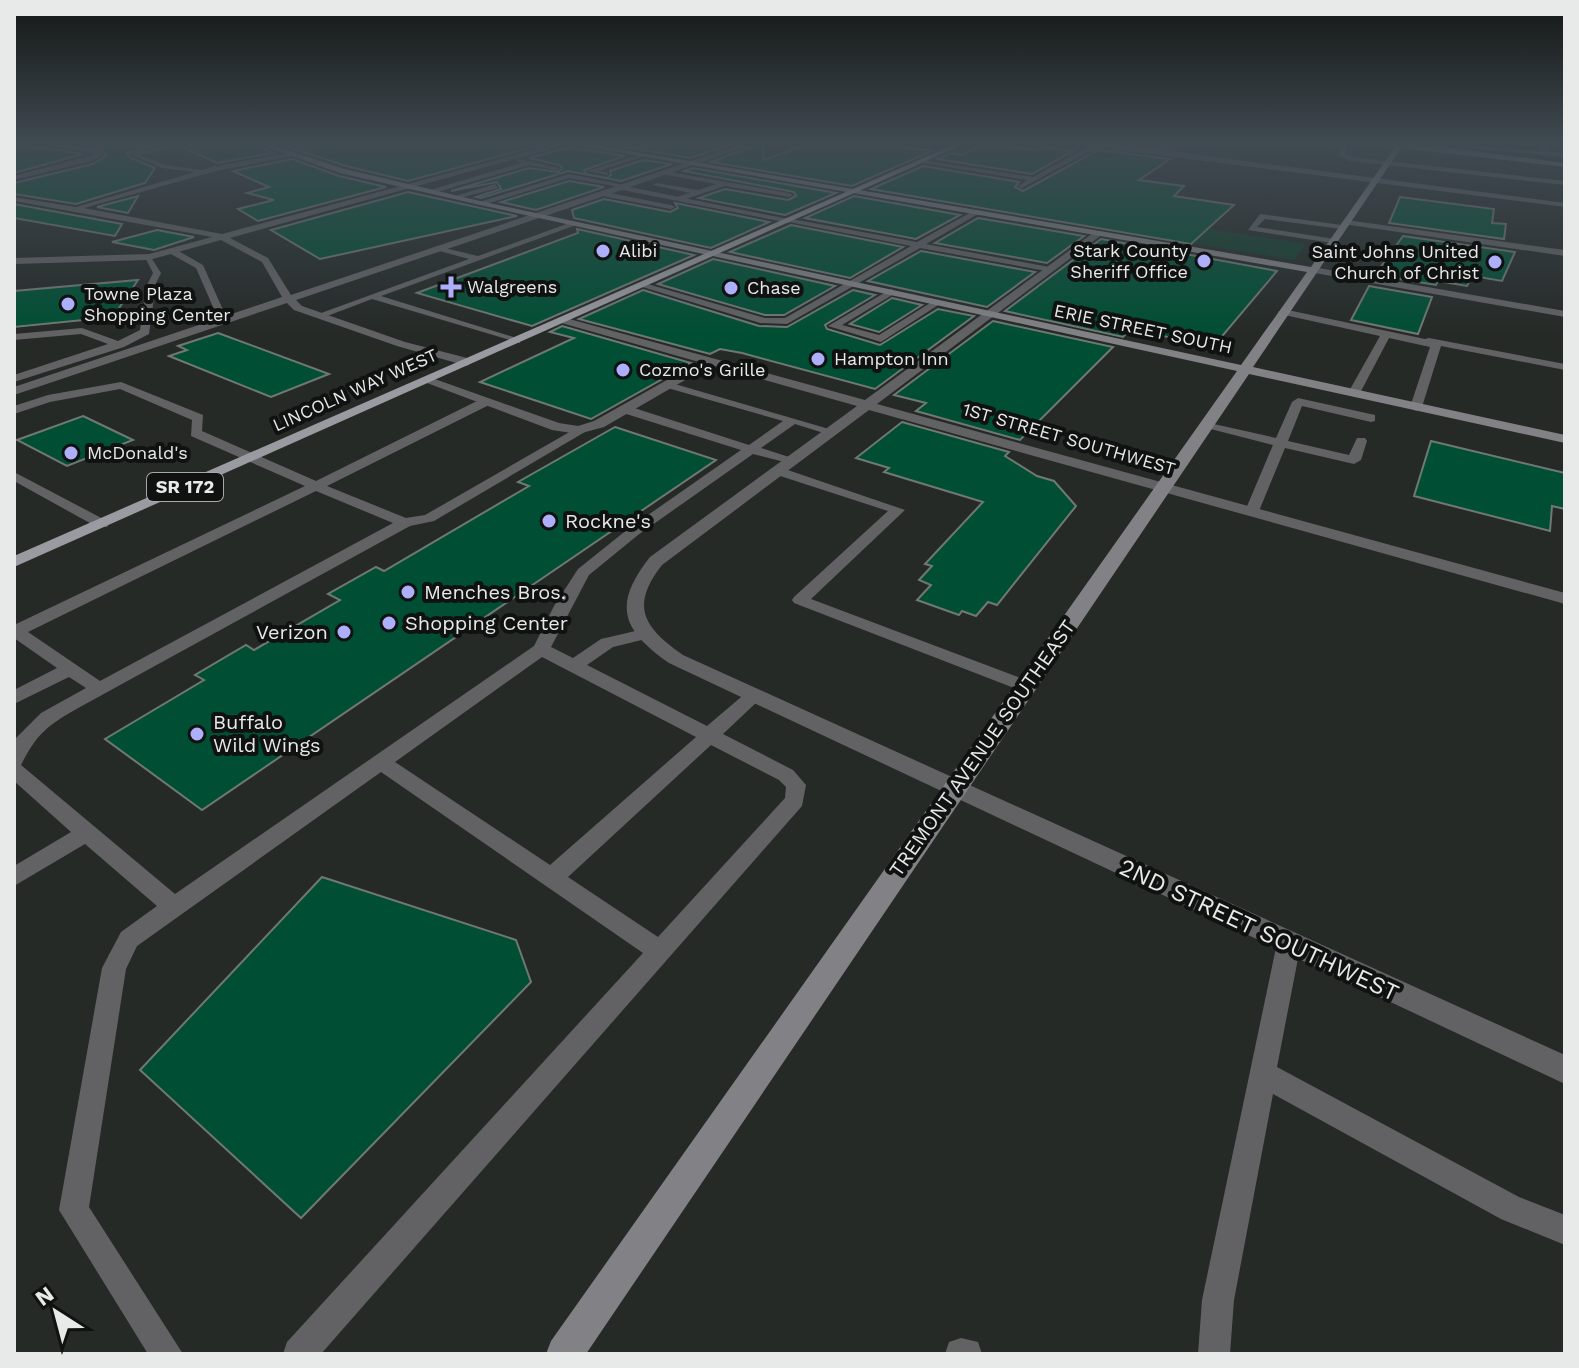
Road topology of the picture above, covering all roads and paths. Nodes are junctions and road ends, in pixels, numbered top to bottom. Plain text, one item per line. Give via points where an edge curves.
1 (54, 206) edge
2 (83, 206) edge
3 (337, 206) edge
4 (493, 206) edge
5 (565, 206) edge
6 (665, 206) edge
7 (716, 206) edge
8 (821, 206) edge
9 (940, 206) edge
10 (1357, 206) edge
11 (671, 207) dead end
12 (72, 209) junction
13 (975, 212) junction
14 (537, 215) junction
15 (789, 220) junction
16 (575, 224) junction
17 (1344, 224) junction
18 (1099, 233) junction
19 (222, 237) junction
20 (1332, 241) junction
21 (918, 244) junction
22 (439, 248) junction
23 (172, 251) junction
24 (713, 253) junction
25 (1565, 253) edge
26 (149, 257) junction
27 (477, 258) junction
28 (14, 261) edge
29 (1049, 270) junction
30 (1313, 270) junction
31 (850, 283) junction
32 (641, 285) junction
33 (891, 292) junction
34 (372, 296) junction
35 (288, 299) junction
36 (938, 302) junction
37 (1283, 312) junction
38 (991, 314) junction
39 (1565, 314) edge
40 (318, 316) junction
41 (229, 319) junction
42 (562, 320) junction
43 (1387, 333) junction
44 (14, 337) edge
45 (516, 341) junction
46 (1429, 341) junction
47 (119, 344) junction
48 (135, 350) junction
49 (711, 360) junction
50 (467, 362) junction
51 (1565, 367) edge
52 (1243, 369) junction
53 (14, 379) edge
54 (425, 380) junction
55 (668, 385) junction
56 (14, 391) edge
57 (1354, 393) junction
58 (1377, 398) junction
59 (485, 402) junction
60 (868, 403) junction
61 (1416, 407) junction
62 (624, 409) junction
63 (14, 410) edge
64 (793, 420) junction
65 (1205, 426) junction
66 (584, 429) junction
67 (830, 431) junction
68 (1565, 439) edge
69 (1361, 441) dead end
70 (1280, 443) junction
71 (751, 449) junction
72 (251, 458) junction
73 (781, 466) junction
74 (14, 476) edge
75 (316, 486) junction
76 (1165, 487) junction
77 (1252, 511) junction
78 (405, 523) junction
79 (102, 524) junction
80 (14, 562) edge
81 (1565, 599) edge
82 (15, 630) edge
83 (644, 634) junction
84 (541, 649) junction
85 (574, 666) junction
86 (70, 669) junction
87 (1025, 686) junction
88 (99, 689) junction
89 (753, 696) junction
90 (14, 698) edge
91 (709, 736) junction
92 (14, 761) edge
93 (379, 761) junction
94 (14, 770) edge
95 (953, 789) junction
96 (86, 833) junction
97 (14, 877) edge
98 (551, 878) junction
99 (173, 906) junction
100 (1289, 943) junction
101 (660, 951) junction
102 (1565, 1070) edge
103 (1263, 1074) junction
104 (1565, 1230) edge
105 (167, 1354) edge
106 (299, 1354) edge
107 (564, 1354) edge
108 (1214, 1354) edge

1 - 12 street
2 - 12 street
3 - 19 street
4 - 14 street, ERIE STREET SOUTH
5 - 14 street
6 - 11 lane
7 - 15 street
8 - 15 main road, SR 172
9 - 13 street
10 - 17 street, TREMONT AVENUE SOUTHEAST
12 - 19 street
13 - 18 street
13 - 21 lane
14 - 16 street, ERIE STREET SOUTH
14 - 22 street
15 - 21 lane
15 - 24 main road, SR 172
16 - 24 street, ERIE STREET SOUTH
16 - 27 lane
17 - 20 street, TREMONT AVENUE SOUTHEAST
17 - 20 lane via 1263,216 1251,228
17 - 25 lane
18 - 29 street
18 - 30 street
19 - 23 street
19 - 35 street via 265,260
20 - 30 street, TREMONT AVENUE SOUTHEAST
21 - 29 lane
21 - 31 lane
22 - 27 lane
22 - 35 street
23 - 26 street
23 - 41 lane via 200,267 220,314
24 - 31 street, ERIE STREET SOUTH
24 - 32 main road, LINCOLN WAY WEST / SR 172
26 - 28 street
26 - 47 lane via 157,273 145,332
27 - 34 lane
29 - 38 street
30 - 37 street, TREMONT AVENUE SOUTHEAST
30 - 39 street
31 - 32 lane via 787,321 711,308 703,301
31 - 33 street, ERIE STREET SOUTH
32 - 42 main road, LINCOLN WAY WEST / SR 172
33 - 36 street, ERIE STREET SOUTH
33 - 36 lane via 833,326 881,339
34 - 40 lane
34 - 45 lane
35 - 40 street
35 - 41 street
36 - 38 street, ERIE STREET SOUTH
37 - 43 lane
37 - 52 street, TREMONT AVENUE SOUTHEAST
38 - 52 street, ERIE STREET SOUTH
38 - 60 street
40 - 50 street
41 - 48 street
42 - 45 main road, LINCOLN WAY WEST / SR 172
42 - 49 street, 1ST STREET SOUTHWEST
43 - 46 lane
43 - 57 lane
44 - 47 lane via 82,331
45 - 50 main road, LINCOLN WAY WEST / SR 172
46 - 51 lane
46 - 61 lane via 1436,345
47 - 48 lane
47 - 53 lane
48 - 56 street
49 - 55 street
49 - 60 street, 1ST STREET SOUTHWEST
50 - 54 main road, LINCOLN WAY WEST / SR 172
52 - 57 street, ERIE STREET SOUTH
52 - 65 street, TREMONT AVENUE SOUTHEAST
54 - 59 street
54 - 72 main road, LINCOLN WAY WEST / SR 172
55 - 62 street
55 - 64 lane
57 - 58 street, ERIE STREET SOUTH
58 - 61 street, ERIE STREET SOUTH
58 - 70 lane via 1370,420 1298,402
59 - 66 street via 557,427
59 - 75 lane
60 - 67 street
60 - 76 street, 1ST STREET SOUTHWEST
61 - 68 street, ERIE STREET SOUTH
62 - 66 street
62 - 71 lane
63 - 72 lane via 121,385 199,418 195,433
64 - 67 lane
64 - 71 lane
65 - 70 lane
65 - 76 street, TREMONT AVENUE SOUTHEAST
66 - 78 lane via 429,518
67 - 73 street
69 - 70 lane via 1354,460
70 - 77 lane
71 - 73 lane
71 - 84 lane via 583,572
72 - 75 lane
72 - 79 main road, LINCOLN WAY WEST / SR 172
73 - 83 street via 645,574 633,603
73 - 87 lane via 898,510 800,600
74 - 79 lane
75 - 78 lane
75 - 82 lane
76 - 77 street, 1ST STREET SOUTHWEST
76 - 87 street, TREMONT AVENUE SOUTHEAST
77 - 81 street, 1ST STREET SOUTHWEST
78 - 88 lane
79 - 80 main road, LINCOLN WAY WEST / SR 172
82 - 86 lane
83 - 85 lane via 607,643
83 - 89 street, 2ND STREET SOUTHWEST via 676,659
84 - 85 lane
84 - 93 lane
85 - 91 lane
86 - 88 lane
86 - 90 lane
87 - 95 street, TREMONT AVENUE SOUTHEAST
88 - 92 lane via 51,715 18,745
89 - 91 lane
89 - 95 street, 2ND STREET SOUTHWEST
91 - 98 lane
91 - 101 lane via 786,775 796,785 795,800
93 - 98 lane
93 - 99 lane
94 - 96 lane
95 - 100 street, 2ND STREET SOUTHWEST
95 - 107 street, TREMONT AVENUE SOUTHEAST
96 - 97 lane
96 - 99 lane
98 - 101 lane
99 - 105 lane via 129,939 114,968 74,1210
100 - 102 street, 2ND STREET SOUTHWEST
100 - 103 lane
101 - 106 lane
103 - 104 lane via 1511,1209
103 - 108 lane via 1218,1300

